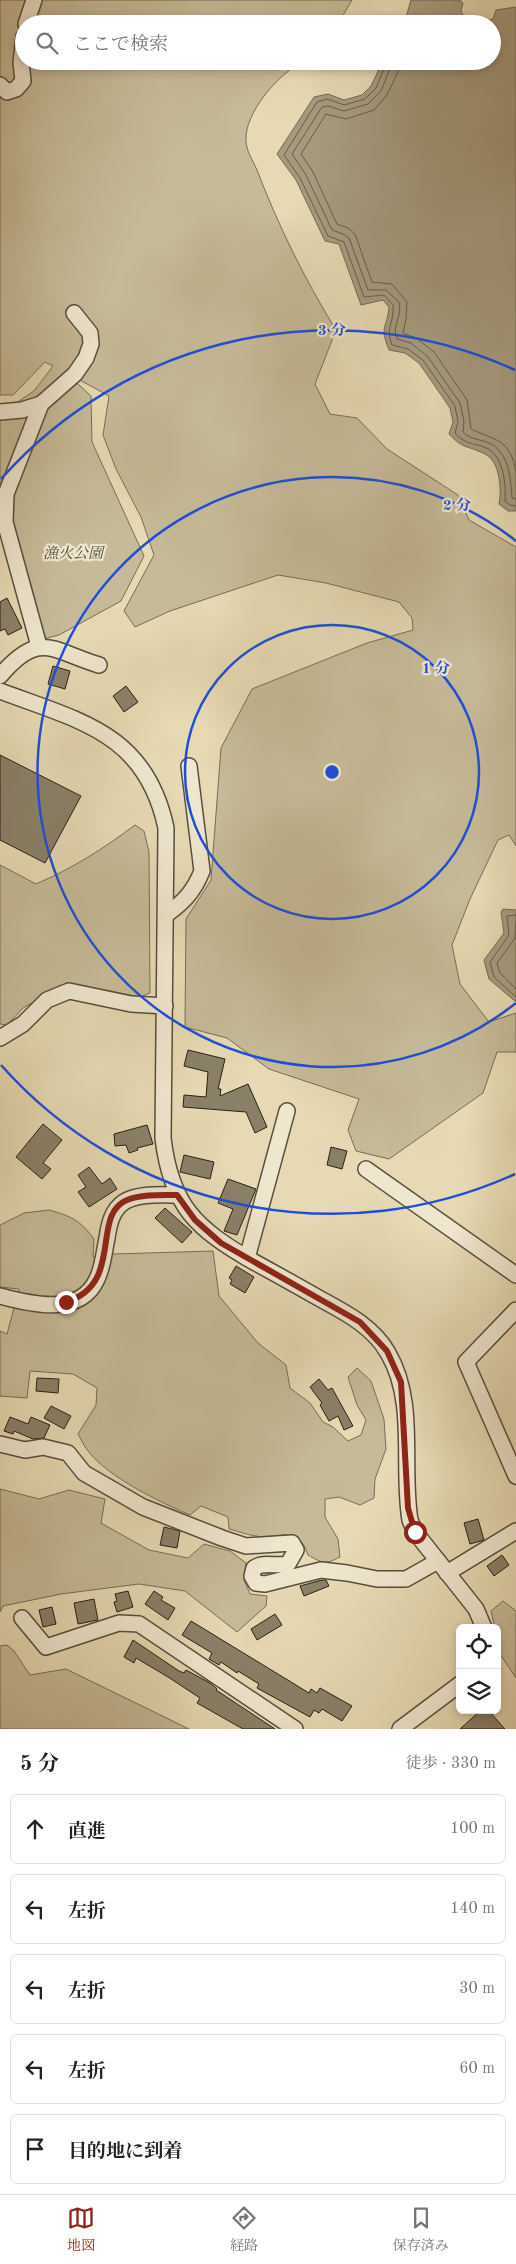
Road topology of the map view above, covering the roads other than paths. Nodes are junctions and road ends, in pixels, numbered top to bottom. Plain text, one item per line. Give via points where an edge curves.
1 (34, 0) edge
2 (29, 15) edge
3 (22, 70) edge
4 (0, 86) edge
5 (74, 313) dead end
6 (41, 404) junction
7 (0, 412) edge
8 (39, 646) junction
9 (99, 665) dead end
10 (0, 676) edge
11 (0, 691) edge
12 (189, 766) dead end
13 (166, 914) junction
14 (165, 1006) junction
15 (0, 1038) edge
16 (287, 1112) dead end
17 (366, 1169) dead end
18 (177, 1195) junction
19 (247, 1258) junction
20 (516, 1275) edge
21 (0, 1296) edge
22 (516, 1310) edge
23 (0, 1444) edge
24 (516, 1476) edge
25 (516, 1531) edge
26 (442, 1567) junction
27 (22, 1618) dead end
28 (482, 1624) edge
29 (456, 1687) edge
30 (295, 1729) edge
31 (400, 1729) edge

1 - 2 street
3 - 4 street via 23,80 16,89 7,92
5 - 6 street via 90,333 91,344 86,358 76,374
6 - 7 street
6 - 8 street via 9,483 5,506 6,522
8 - 9 street via 59,649
8 - 10 street via 16,660
11 - 13 street via 85,723 113,739 143,768 162,805 166,828
12 - 13 street via 202,871 196,887
13 - 14 street
14 - 15 street via 131,1004 69,991 47,1000 23,1024
14 - 18 street via 163,1138
16 - 19 street
17 - 20 street
18 - 19 street via 207,1232
18 - 21 street via 144,1196 126,1200 119,1206 109,1226 97,1279 90,1290 78,1299 35,1305
19 - 26 street via 360,1322 387,1351 401,1382 410,1520 415,1532
22 - 24 street via 466,1362
23 - 26 street via 25,1450 43,1447 68,1453 84,1472 143,1507 222,1538 246,1546 292,1543 296,1550 288,1564 261,1564 254,1568 252,1576 256,1583 264,1584 321,1570 377,1579 406,1579
25 - 26 street
26 - 28 street via 476,1609
27 - 30 street via 46,1646 119,1623 139,1624
29 - 31 street

